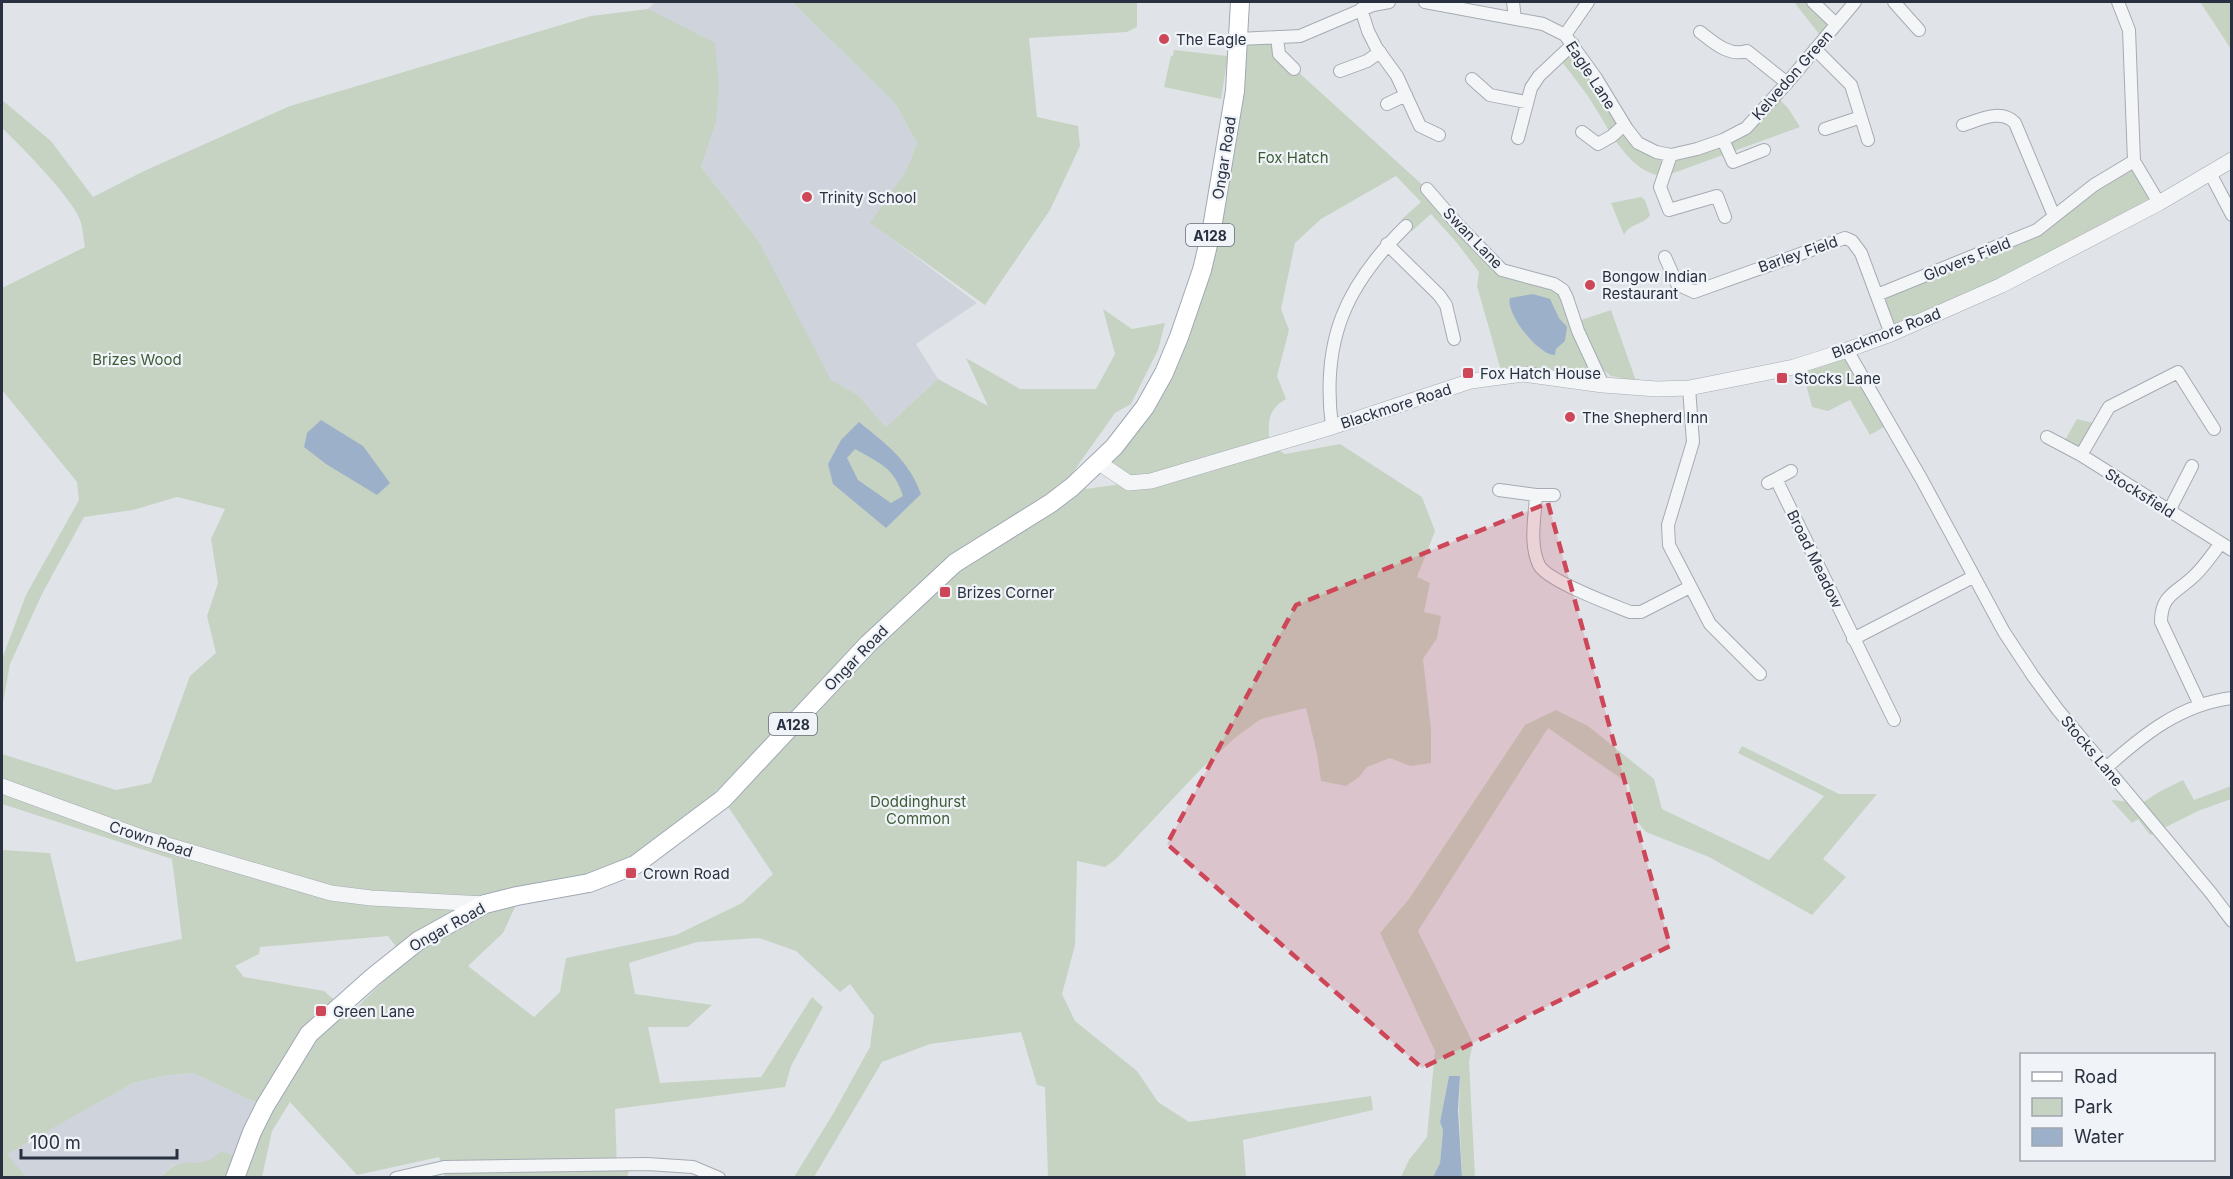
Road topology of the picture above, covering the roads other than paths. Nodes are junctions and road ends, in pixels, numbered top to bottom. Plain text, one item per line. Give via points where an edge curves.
1 (1240, 2) edge
2 (1389, 2) edge
3 (1425, 2) edge
4 (1513, 2) edge
5 (1588, 2) edge
6 (1813, 2) edge
7 (1855, 2) edge
8 (1894, 2) edge
9 (2118, 2) edge
10 (1361, 9) junction
11 (1515, 19) junction
12 (1836, 24) junction
13 (1919, 30) dead end
14 (1700, 32) dead end
15 (1277, 37) junction
16 (1239, 39) junction
17 (1569, 40) junction
18 (1815, 49) junction
19 (1380, 52) junction
20 (1294, 69) dead end
21 (1340, 71) dead end
22 (1472, 79) dead end
23 (1787, 83) junction
24 (1406, 95) junction
25 (1526, 102) junction
26 (1387, 104) dead end
27 (1861, 117) junction
28 (1621, 120) junction
29 (1963, 125) dead end
30 (1825, 129) dead end
31 (1582, 132) dead end
32 (1439, 135) dead end
33 (1518, 138) dead end
34 (1723, 140) junction
35 (1868, 140) dead end
36 (1764, 150) dead end
37 (1671, 155) junction
38 (2232, 160) edge
39 (2134, 161) junction
40 (2210, 174) junction
41 (1427, 189) dead end
42 (2158, 203) junction
43 (2232, 215) edge
44 (2054, 216) junction
45 (1725, 217) dead end
46 (1406, 226) dead end
47 (1387, 244) junction
48 (1665, 257) dead end
49 (1876, 295) junction
50 (1891, 334) junction
51 (1454, 339) dead end
52 (1847, 350) junction
53 (1603, 385) junction
54 (1689, 388) junction
55 (1332, 427) junction
56 (2214, 429) dead end
57 (2047, 437) dead end
58 (2081, 455) junction
59 (1098, 462) junction
60 (2192, 466) dead end
61 (1791, 471) dead end
62 (1499, 490) dead end
63 (1536, 495) junction
64 (1554, 495) dead end
65 (2169, 511) junction
66 (2220, 544) junction
67 (2232, 550) edge
68 (1973, 577) junction
69 (1690, 587) junction
70 (1853, 639) junction
71 (1760, 674) dead end
72 (2232, 698) edge
73 (2200, 705) junction
74 (1894, 720) dead end
75 (2107, 767) junction
76 (2, 786) edge
77 (445, 902) junction
78 (485, 904) junction
79 (2232, 921) edge
80 (448, 924) junction
81 (235, 1178) edge
82 (396, 1178) edge
83 (719, 1178) edge

1 - 16 main road, Ongar Road / A128
2 - 10 street
3 - 11 street, Eagle Lane
4 - 11 street
5 - 17 street, Eagle Lane
6 - 12 street
7 - 12 street, Kelvedon Green
8 - 13 street
9 - 39 street via 2129,30
10 - 15 street via 1300,36
10 - 19 street
11 - 17 street, Eagle Lane via 1543,24
12 - 18 street, Kelvedon Green
14 - 23 street via 1734,53 1747,51
15 - 16 street
15 - 20 street via 1279,54
16 - 59 main road, Ongar Road / A128 via 1235,91 1212,228 1193,301 1164,373 1145,407
17 - 25 street via 1530,88
17 - 28 street, Eagle Lane
18 - 23 street, Kelvedon Green
18 - 27 street via 1851,85
19 - 21 street
19 - 24 street
22 - 25 street via 1490,95
23 - 34 street, Kelvedon Green via 1746,128
24 - 26 street
24 - 32 street via 1420,126
25 - 33 street
27 - 30 street
27 - 35 street
28 - 31 street via 1612,136 1598,144
28 - 37 street via 1638,143
29 - 44 street via 2004,115 2015,123
34 - 36 street via 1734,162
34 - 37 street, Kelvedon Green
37 - 45 street via 1660,187 1669,210 1717,196
38 - 40 street, Blackmore Road
39 - 42 street
39 - 44 street, Glovers Field
40 - 42 street, Blackmore Road
40 - 43 street
41 - 53 street, Swan Lane via 1502,270 1563,290
42 - 50 street, Blackmore Road via 2002,285
44 - 49 street, Glovers Field via 2037,230
46 - 47 street
47 - 51 street via 1439,295 1446,305
47 - 55 street via 1364,272 1335,336 1330,368
48 - 49 street, Barley Field via 1677,284 1694,292 1845,238 1857,246
49 - 50 street, Barley Field
50 - 52 street, Blackmore Road
52 - 54 street, Blackmore Road via 1794,367
52 - 68 street, Stocks Lane
53 - 54 street, Blackmore Road
53 - 55 street, Blackmore Road via 1503,375 1471,381
54 - 69 street via 1693,442 1668,525 1669,544
55 - 59 street, Blackmore Road via 1151,481 1130,483
56 - 58 street via 2178,372 2109,407
57 - 58 street, Stocksfield
58 - 65 street, Stocksfield
59 - 78 main road, Ongar Road / A128 via 1051,503 955,563 868,644 723,799 634,865 589,883
60 - 65 street
61 - 70 street, Broad Meadow via 1772,481
62 - 63 street
63 - 64 street
63 - 69 street via 1535,552 1540,567 1559,581 1630,612 1641,612
65 - 66 street, Stocksfield
66 - 67 street, Stocksfield
66 - 73 street via 2193,577 2170,594 2161,613
68 - 70 street
68 - 75 street, Stocks Lane via 2033,676
69 - 71 street via 1710,624
70 - 74 street, Broad Meadow
72 - 73 street
73 - 75 street via 2155,727
75 - 79 street, Stocks Lane
76 - 77 street, Crown Road via 147,839 331,893
77 - 78 street, Crown Road
77 - 80 street
78 - 80 main road, Ongar Road / A128
80 - 81 main road, Ongar Road / A128 via 418,941 309,1034 265,1106
82 - 83 street via 444,1167 647,1164 693,1167

